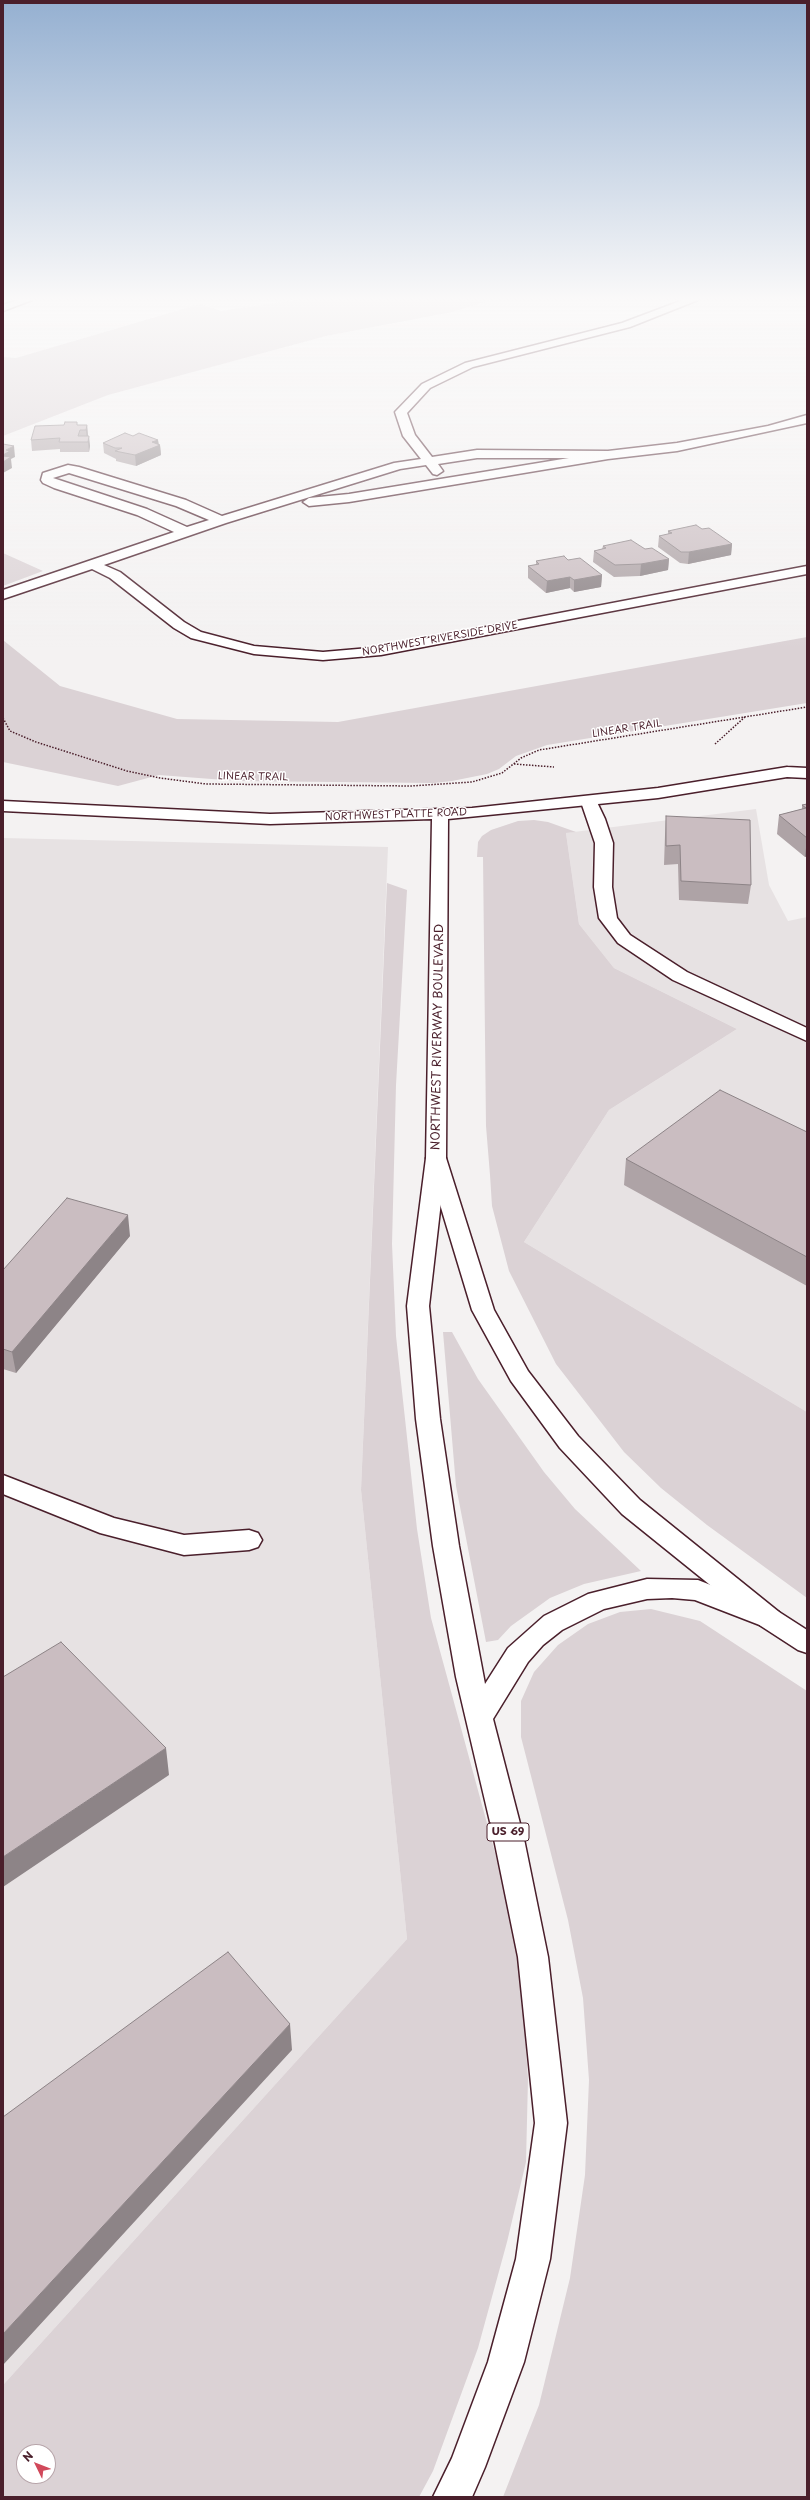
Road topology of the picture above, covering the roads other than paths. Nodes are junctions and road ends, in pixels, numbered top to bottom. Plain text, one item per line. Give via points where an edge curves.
1 (403, 417) edge
2 (807, 419) edge
3 (608, 455) junction
4 (429, 461) junction
5 (446, 482) junction
6 (276, 505) junction
7 (221, 520) junction
8 (186, 532) junction
9 (92, 564) junction
10 (807, 570) edge
11 (3, 595) edge
12 (807, 758) edge
13 (787, 772) junction
14 (807, 773) edge
15 (589, 802) junction
16 (3, 806) edge
17 (440, 814) junction
18 (807, 1035) edge
19 (436, 1158) junction
20 (3, 1484) edge
21 (249, 1540) dead end
22 (770, 1619) junction
23 (807, 1643) edge
24 (479, 1718) junction
25 (452, 2497) edge

1 - 4 main road via 409,436
2 - 3 main road via 769,430 677,448
3 - 4 main road via 498,454
3 - 5 main road
4 - 5 main road
4 - 6 main road via 398,466
5 - 6 main road via 349,498
6 - 7 main road
7 - 8 main road
7 - 8 main road via 181,503 79,471 68,469 47,476 47,480 58,485 142,512
8 - 9 main road
9 - 10 main road, NORTHWEST RIVERSIDE DRIVE via 115,575 179,625 196,635 221,644 254,650 323,656 381,652
9 - 11 main road
12 - 13 main road, NORTHWEST PLATTE ROAD
13 - 14 main road, NORTHWEST PLATTE ROAD
13 - 15 main road, NORTHWEST PLATTE ROAD
15 - 17 main road, NORTHWEST PLATTE ROAD
15 - 18 main road via 604,843 603,887 608,918 624,939 680,976
16 - 17 main road, NORTHWEST PLATTE ROAD via 270,819
17 - 19 main road, NORTHWEST RIVERWAY BOULEVARD / US 69
19 - 22 main road, NORTHWEST RIVERWAY BOULEVARD / US 69 via 483,1310 519,1375 569,1442 631,1506
19 - 24 main road, US 69 via 418,1306 428,1419 446,1546
20 - 21 main road via 109,1526 184,1545
22 - 23 main road, NORTHWEST RIVERWAY BOULEVARD / US 69
22 - 24 main road via 698,1590 647,1589 597,1602 553,1623 534,1638 518,1655
24 - 25 main road, US 69 via 509,1839 533,1957 551,2123 548,2162 533,2259 506,2362

